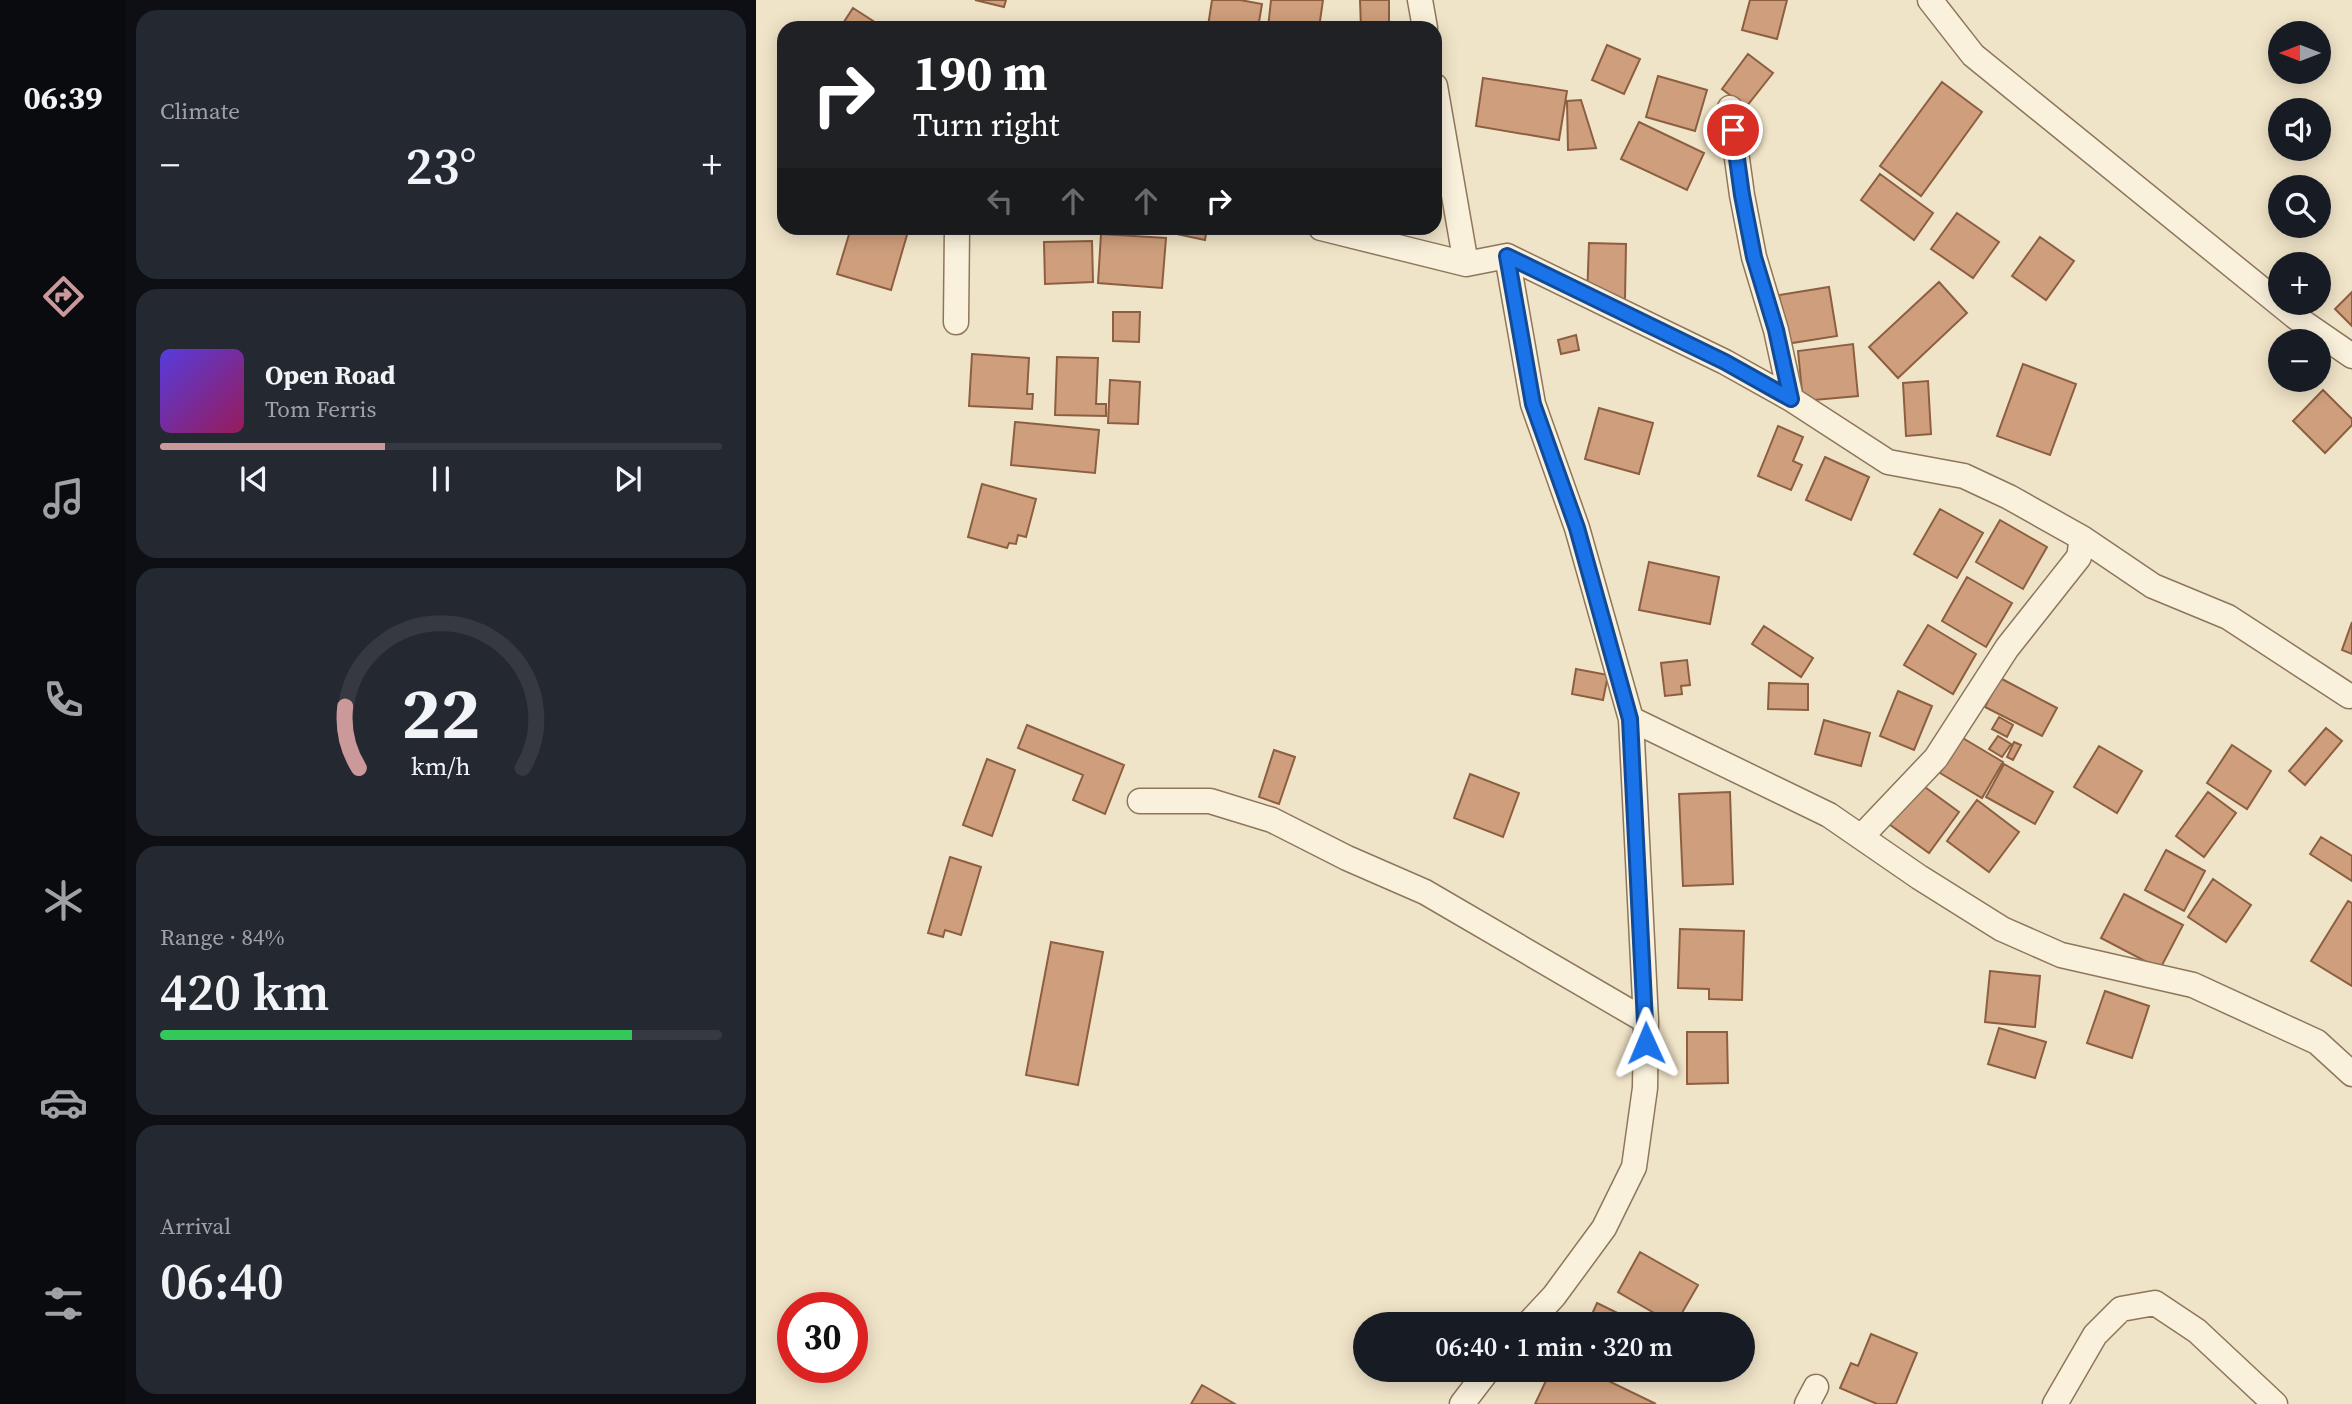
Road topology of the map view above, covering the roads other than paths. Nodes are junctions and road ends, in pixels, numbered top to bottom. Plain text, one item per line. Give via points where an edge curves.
1 (1420, 0) edge
2 (1930, 0) edge
3 (1424, 21) edge
4 (1730, 108) dead end
5 (1442, 126) edge
6 (957, 235) edge
7 (1349, 235) edge
8 (1507, 256) junction
9 (1466, 264) junction
10 (956, 322) dead end
11 (2352, 356) edge
12 (1791, 399) junction
13 (2082, 538) junction
14 (2349, 696) dead end
15 (1630, 719) junction
16 (1140, 801) dead end
17 (1861, 836) junction
18 (1646, 1021) junction
19 (2352, 1074) edge
20 (1539, 1312) edge
21 (1479, 1382) edge
22 (1462, 1404) edge
23 (2055, 1404) edge
24 (2275, 1404) edge

1 - 3 street
2 - 11 street via 1973,55 2297,318
4 - 12 street via 1754,257
5 - 9 street
6 - 10 street
7 - 9 street
8 - 9 street
8 - 12 street
8 - 15 street via 1533,404 1577,528
12 - 13 street via 1888,462 1964,476
13 - 14 street via 2152,586 2228,617
13 - 17 street via 2079,557 2007,648 1936,758
15 - 17 street via 1829,815
15 - 18 street
16 - 18 street via 1210,801 1272,820 1425,892
17 - 19 street via 2002,929 2061,955 2193,985 2317,1042
18 - 20 street via 1645,1087 1634,1167 1604,1228
21 - 22 street
23 - 24 street via 2095,1335 2121,1309 2155,1303 2197,1331

